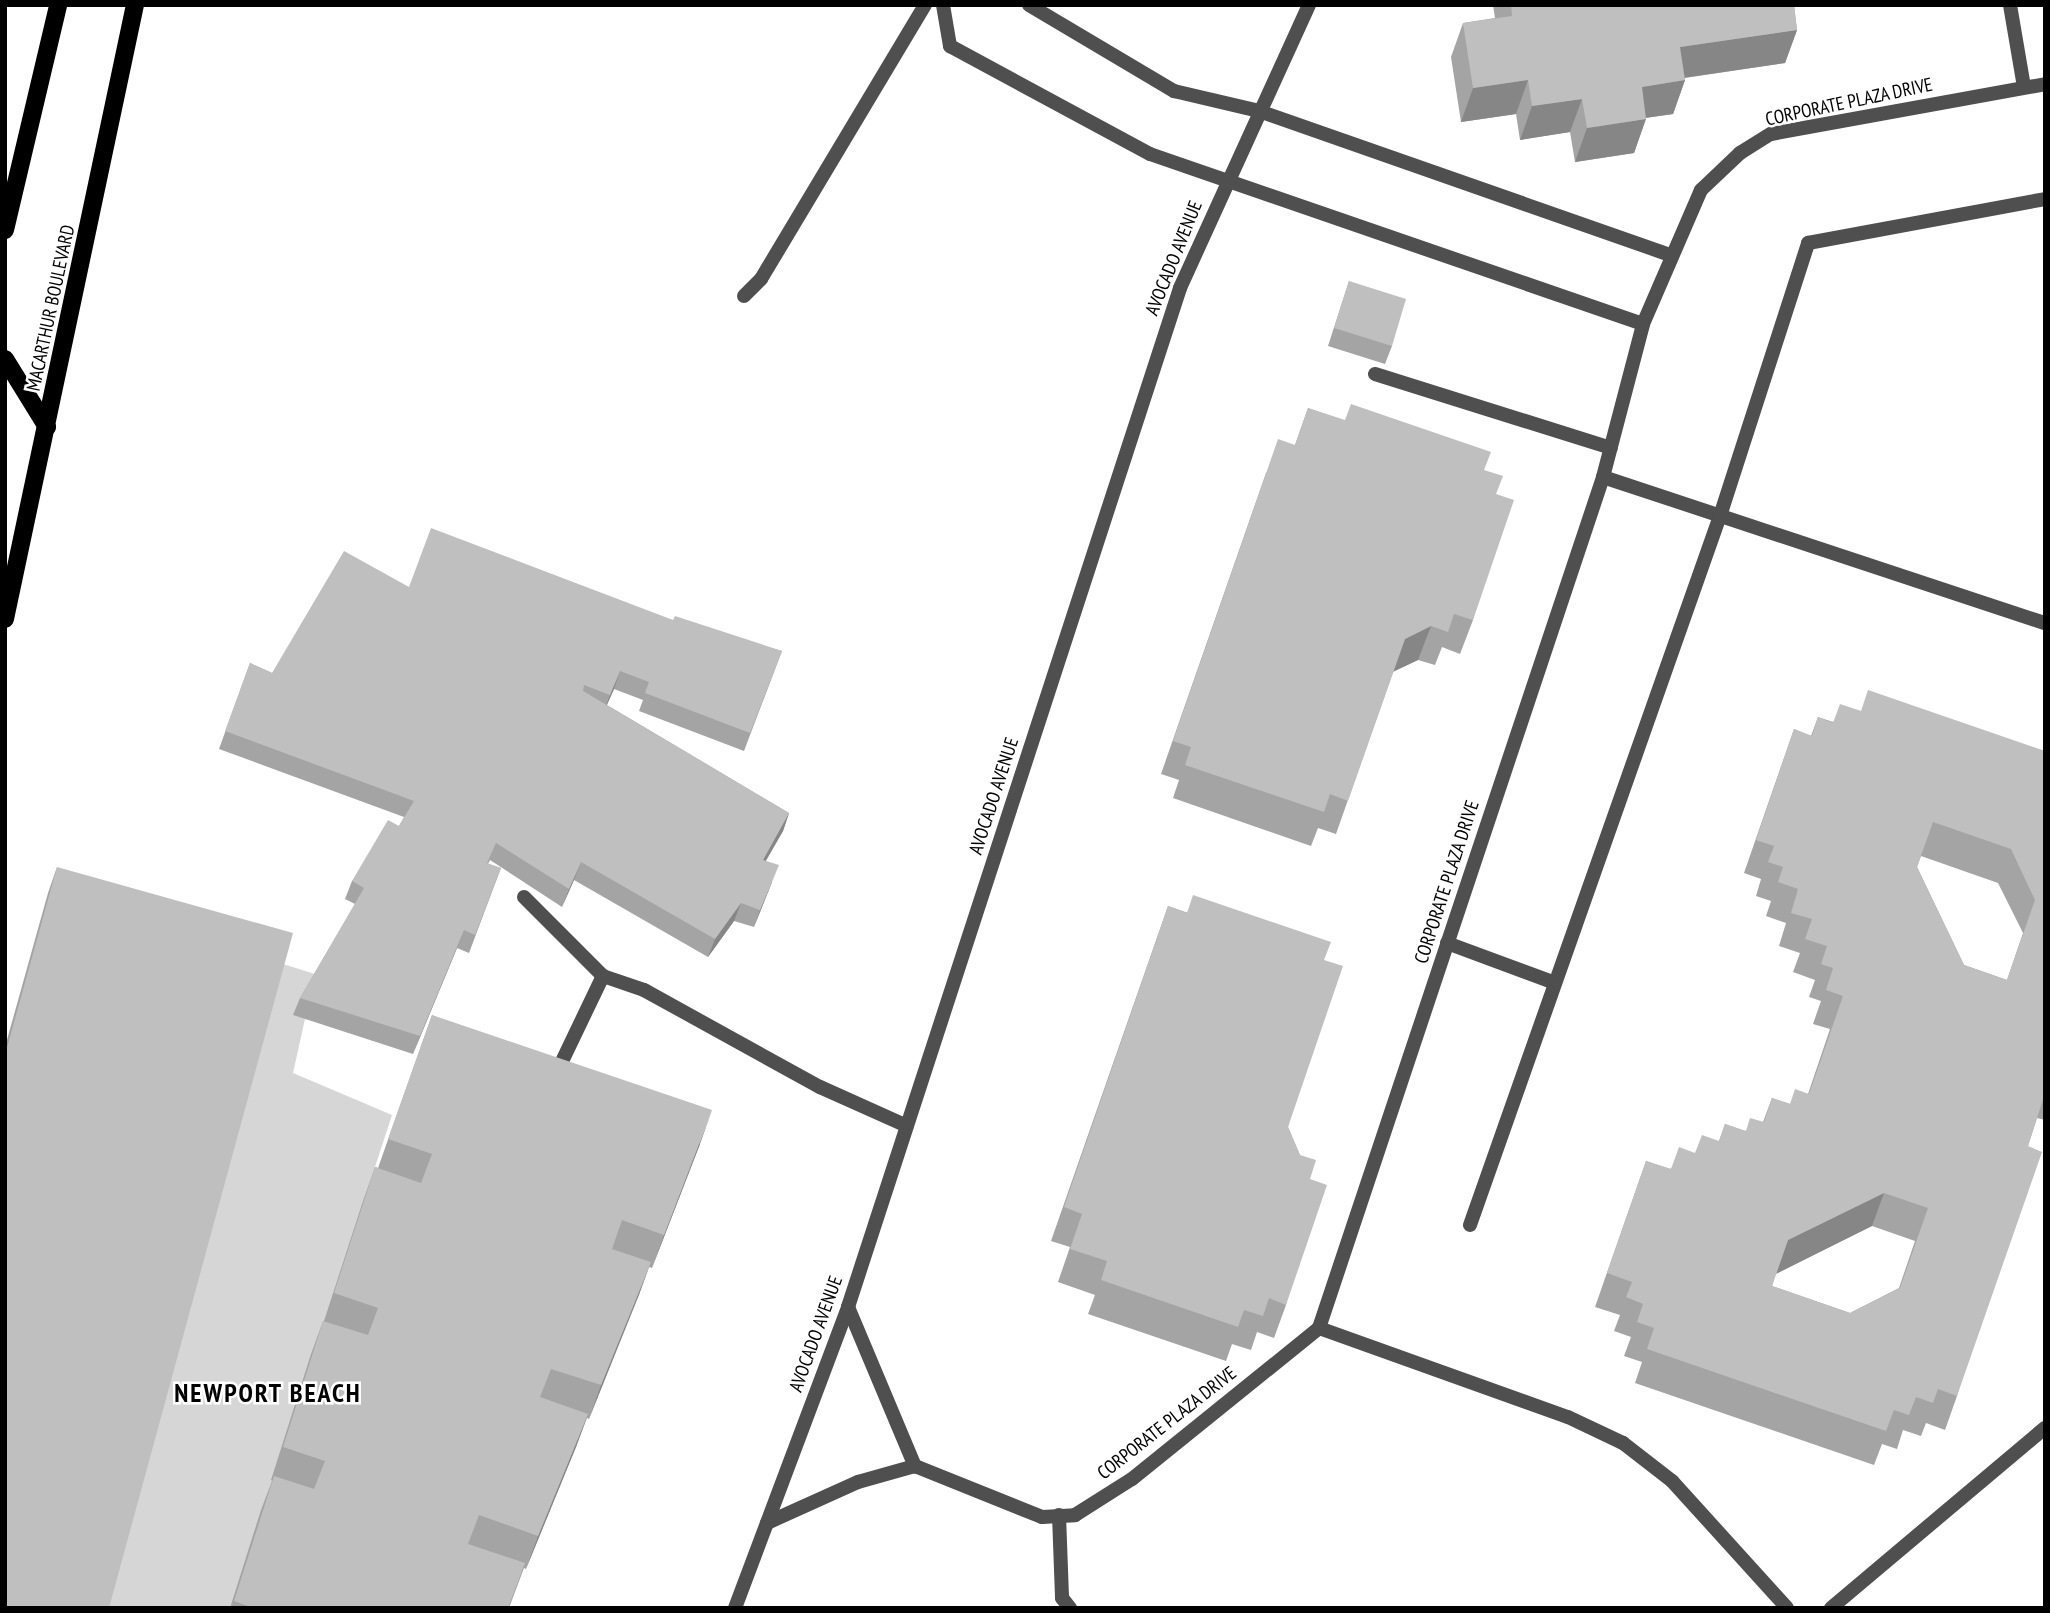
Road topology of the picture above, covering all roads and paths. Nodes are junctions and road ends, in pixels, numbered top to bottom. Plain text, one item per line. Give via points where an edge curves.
1 (58, 5) edge
2 (135, 5) edge
3 (925, 5) edge
4 (943, 5) edge
5 (1029, 5) edge
6 (1309, 5) edge
7 (2010, 5) edge
8 (2045, 83) edge
9 (2024, 87) junction
10 (1259, 111) junction
11 (1226, 182) junction
12 (2045, 199) edge
13 (5, 230) edge
14 (1670, 255) junction
15 (744, 296) dead end
16 (1643, 324) junction
17 (5, 359) edge
18 (1375, 374) dead end
19 (47, 427) junction
20 (1611, 449) junction
21 (1603, 477) junction
22 (1720, 516) junction
23 (5, 619) edge
24 (2045, 623) edge
25 (524, 897) dead end
26 (1447, 943) junction
27 (603, 976) junction
28 (1555, 983) junction
29 (548, 1092) edge
30 (907, 1126) junction
31 (1470, 1225) dead end
32 (848, 1307) junction
33 (1319, 1328) junction
34 (2045, 1428) edge
35 (915, 1465) junction
36 (1059, 1516) junction
37 (767, 1523) junction
38 (735, 1608) edge
39 (1070, 1608) edge
40 (1787, 1608) edge
41 (1831, 1608) edge

1 - 13 main road
2 - 19 main road, MACARTHUR BOULEVARD
3 - 15 street via 775,257
4 - 11 street via 950,46 1150,154
5 - 10 street via 1174,90
6 - 10 street, AVOCADO AVENUE
7 - 9 street
8 - 9 street, CORPORATE PLAZA DRIVE
9 - 14 street, CORPORATE PLAZA DRIVE via 1771,134 1740,153 1701,190
10 - 11 street, AVOCADO AVENUE
10 - 14 street
11 - 16 street
11 - 30 street, AVOCADO AVENUE via 1180,288
12 - 22 street via 1808,243
14 - 16 street, CORPORATE PLAZA DRIVE
16 - 20 street, CORPORATE PLAZA DRIVE
17 - 19 main road
18 - 20 street
19 - 23 main road, MACARTHUR BOULEVARD
20 - 21 street, CORPORATE PLAZA DRIVE
21 - 22 street
21 - 26 street, CORPORATE PLAZA DRIVE
22 - 24 street
22 - 28 street
25 - 27 street
26 - 28 street
26 - 33 street, CORPORATE PLAZA DRIVE
27 - 29 street
27 - 30 street via 644,990 820,1087
28 - 31 street
30 - 32 street, AVOCADO AVENUE
32 - 35 street
32 - 37 street, AVOCADO AVENUE
33 - 36 street, CORPORATE PLAZA DRIVE via 1132,1479 1075,1515
33 - 40 street via 1568,1417 1623,1443 1672,1481
34 - 41 street
35 - 36 street, CORPORATE PLAZA DRIVE via 1042,1517
35 - 37 street via 858,1482
36 - 39 street via 1062,1598
37 - 38 street, AVOCADO AVENUE

